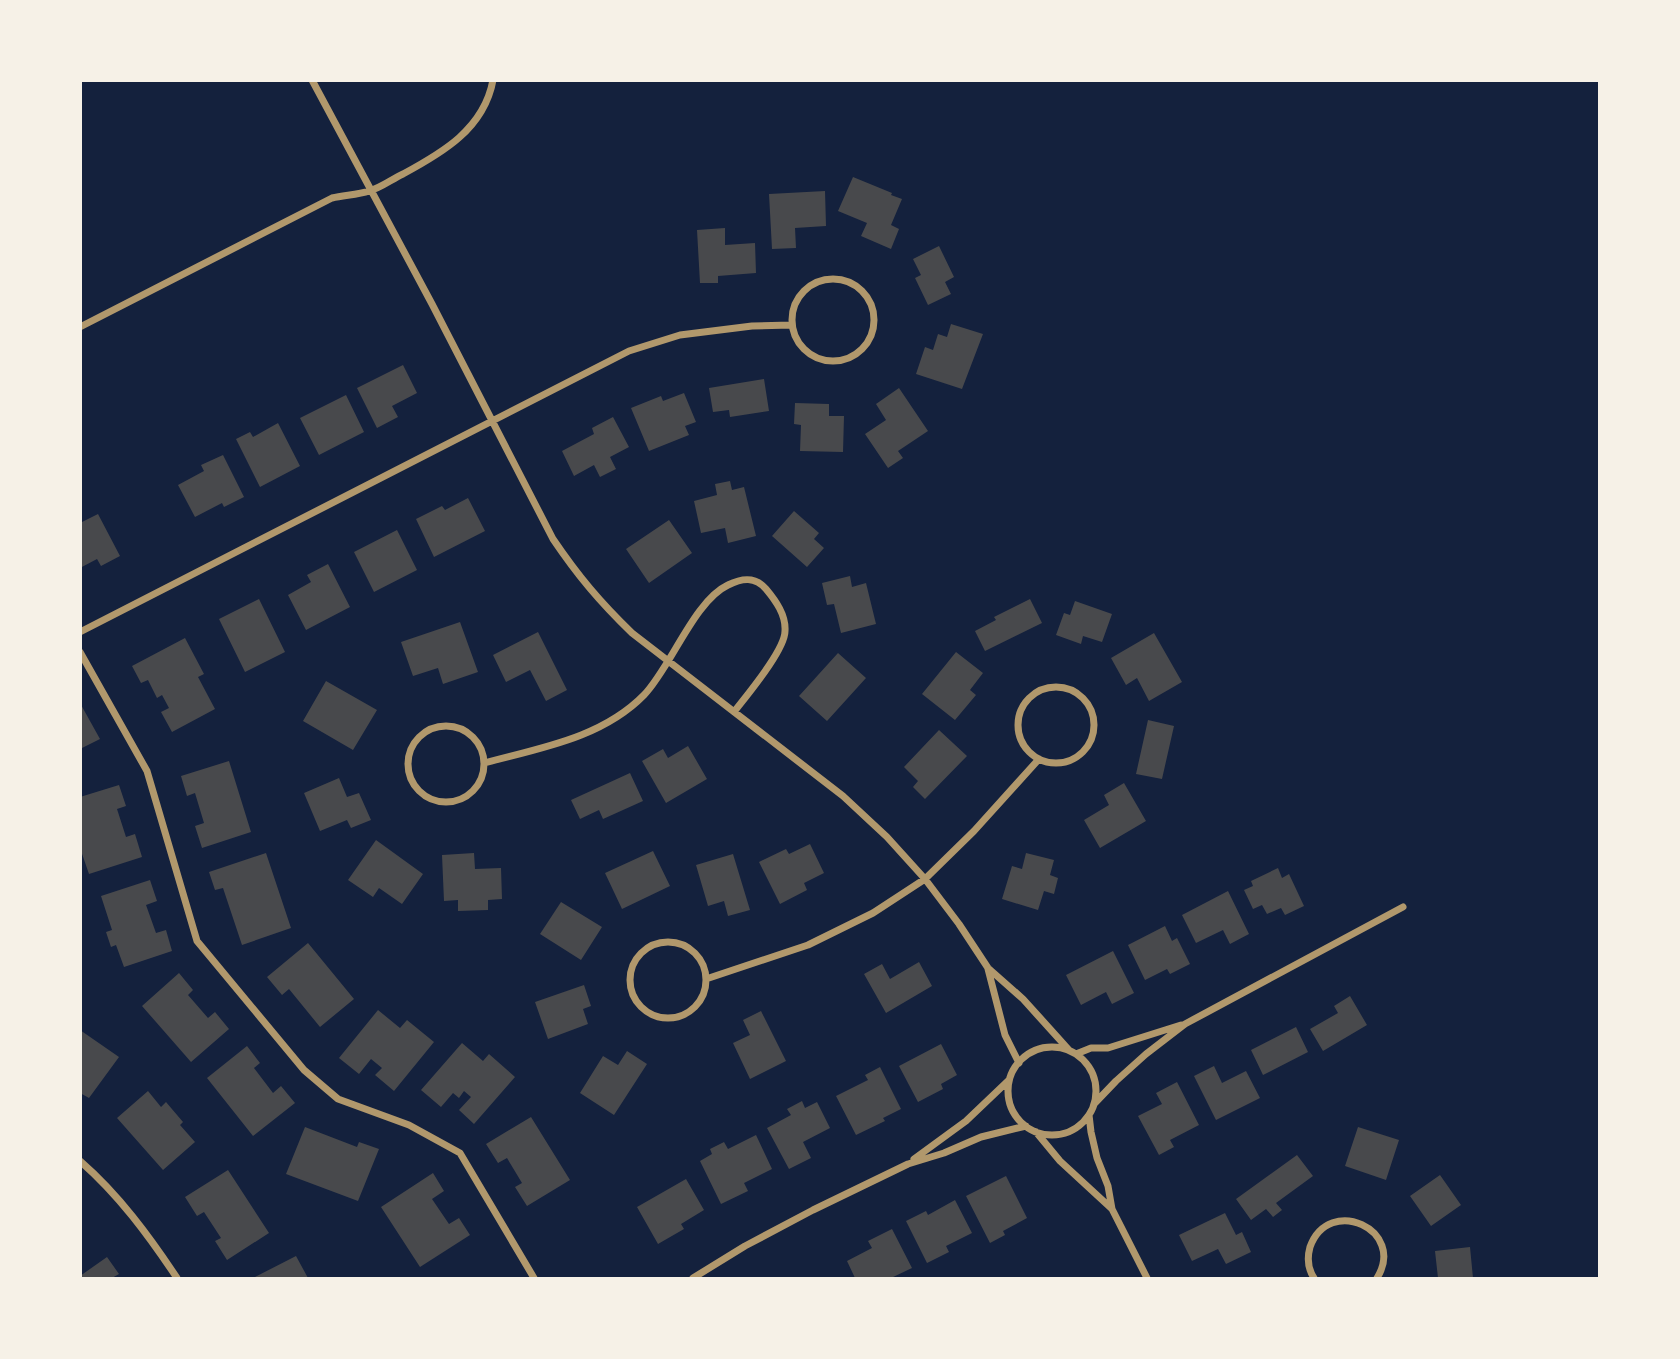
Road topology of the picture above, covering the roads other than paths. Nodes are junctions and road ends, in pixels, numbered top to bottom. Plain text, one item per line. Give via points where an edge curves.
1 (312, 80) edge
2 (493, 80) edge
3 (371, 191) junction
4 (791, 325) junction
5 (80, 327) edge
6 (492, 420) junction
7 (80, 632) edge
8 (80, 652) edge
9 (668, 662) junction
10 (734, 712) junction
11 (1039, 759) junction
12 (484, 763) junction
13 (925, 879) junction
14 (1403, 907) dead end
15 (988, 968) junction
16 (706, 979) junction
17 (1185, 1024) junction
18 (1073, 1052) junction
19 (1018, 1063) junction
20 (1010, 1079) junction
21 (1094, 1104) junction
22 (1089, 1115) junction
23 (1026, 1126) junction
24 (1035, 1131) junction
25 (80, 1161) edge
26 (908, 1164) junction
27 (1112, 1209) junction
28 (1313, 1277) edge
29 (177, 1279) edge
30 (534, 1279) edge
31 (693, 1279) edge
32 (1147, 1279) edge
33 (1302, 1279) edge
34 (1377, 1279) edge

1 - 3 street
2 - 3 street via 482,110 468,130 433,157
3 - 5 street via 332,198
3 - 6 street
4 - 4 street via 802,348 825,361 838,361 862,350 874,327 874,313 861,288 834,278 820,280 797,297
4 - 6 street via 680,335 629,351
6 - 7 street
6 - 9 street via 553,539 575,571 602,604
8 - 30 street via 147,771 197,941 304,1070 338,1099 409,1125 460,1153
9 - 10 street
9 - 10 street via 705,604 725,586 744,578 760,582 775,599 785,634 779,650
9 - 12 street via 644,694 613,721 567,741
10 - 13 street via 843,796
11 - 11 street via 1074,759 1091,741 1094,718 1090,706 1071,690 1046,688 1025,703 1018,727 1021,740
11 - 13 street
12 - 12 street via 474,739 451,726 426,732 416,741 408,765 415,787 447,802 469,794
13 - 15 street
13 - 16 street via 873,913 817,941
14 - 17 street
15 - 18 street
15 - 19 street via 1005,1035
16 - 16 street via 697,954 674,942 649,947 632,968 630,981 638,1003 669,1018 692,1010 705,990
17 - 18 street via 1108,1048
17 - 21 street
18 - 19 street via 1044,1047
18 - 21 street via 1092,1071
19 - 20 street
20 - 23 street via 1010,1104
20 - 26 street via 966,1121
21 - 22 street
22 - 24 street via 1070,1131
22 - 27 street
23 - 24 street
23 - 26 street
24 - 27 street
25 - 29 street via 120,1202
26 - 31 street via 745,1246
27 - 32 street
28 - 33 street
28 - 34 street via 1308,1263 1313,1239 1322,1229 1345,1220 1358,1222 1378,1237 1384,1260

